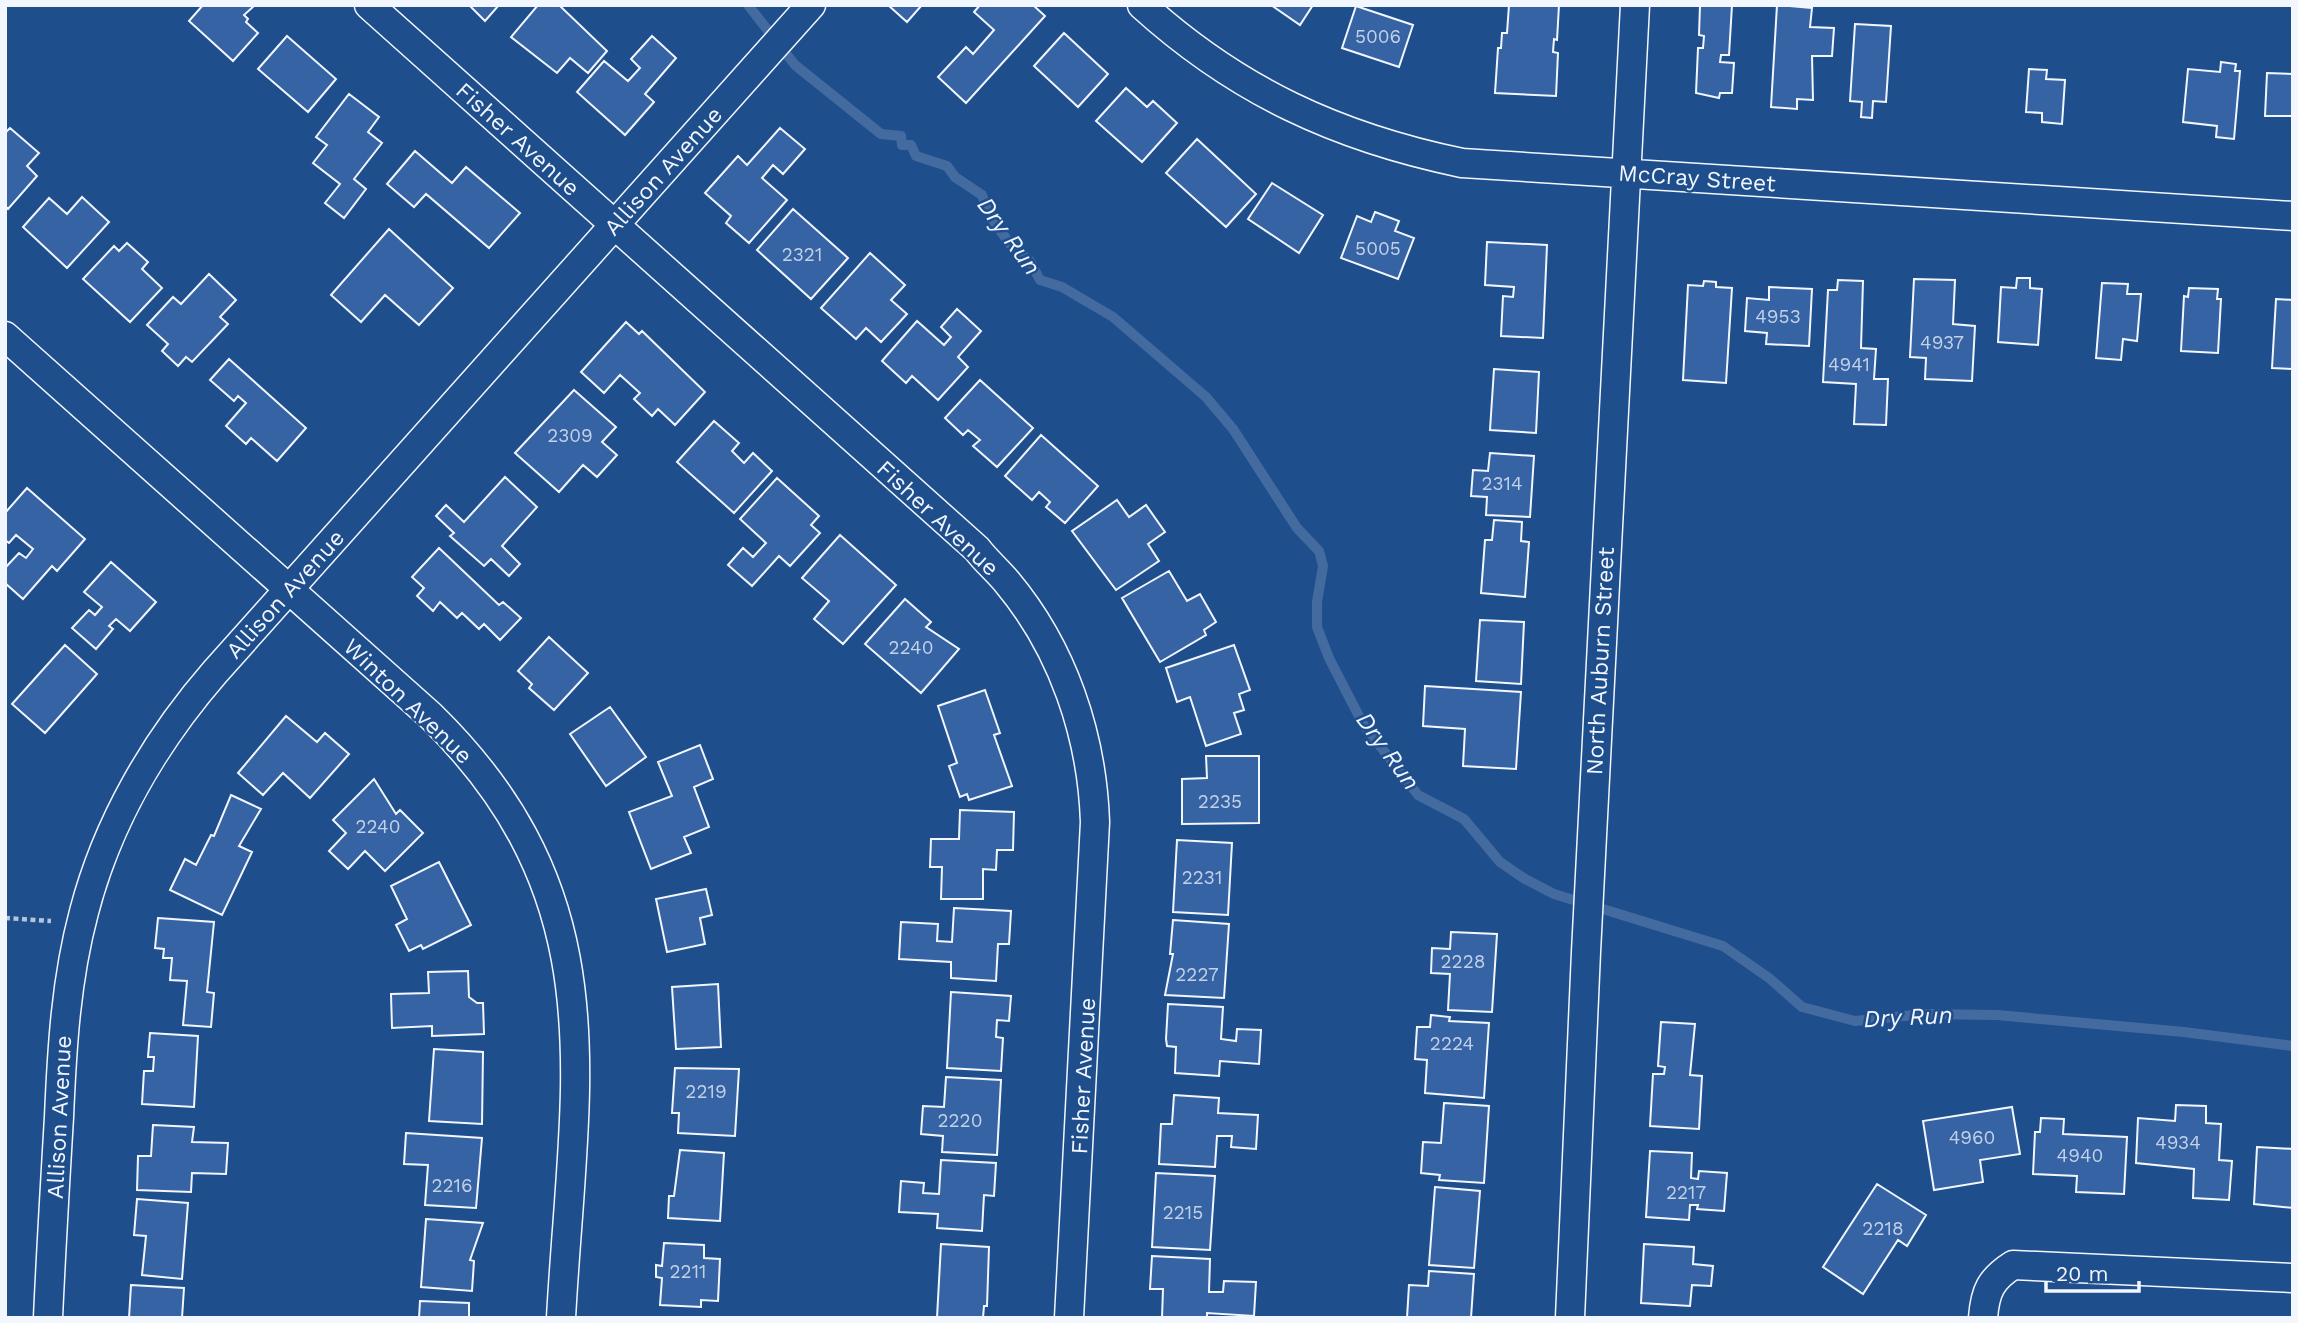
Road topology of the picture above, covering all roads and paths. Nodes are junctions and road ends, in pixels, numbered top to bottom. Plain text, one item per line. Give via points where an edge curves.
1 (369, 5) edge
2 (1142, 5) edge
3 (1635, 5) edge
4 (810, 6) edge
5 (1625, 173) junction
6 (2293, 216) edge
7 (615, 226) junction
8 (5, 337) edge
9 (288, 590) junction
10 (5, 918) edge
11 (51, 921) dead end
12 (2293, 1278) edge
13 (48, 1318) edge
14 (561, 1318) edge
15 (1069, 1318) edge
16 (1570, 1318) edge
17 (1983, 1318) edge

1 - 7 street, Fisher Avenue
2 - 5 street, McCray Street via 1199,52 1272,100 1364,139 1462,163
3 - 5 street, North Auburn Street
4 - 7 street, Allison Avenue
5 - 6 street, McCray Street
5 - 16 street, North Auburn Street
7 - 9 street, Allison Avenue
7 - 15 street, Fisher Avenue via 977,550 1007,582 1060,667 1087,750 1095,822
8 - 9 street, Winton Avenue
9 - 13 street, Allison Avenue via 170,728 123,808 92,884 66,997
9 - 14 street, Winton Avenue via 463,749 508,808 545,882 565,947 575,1021
10 - 11 path
12 - 17 street via 2013,1265 1986,1291

